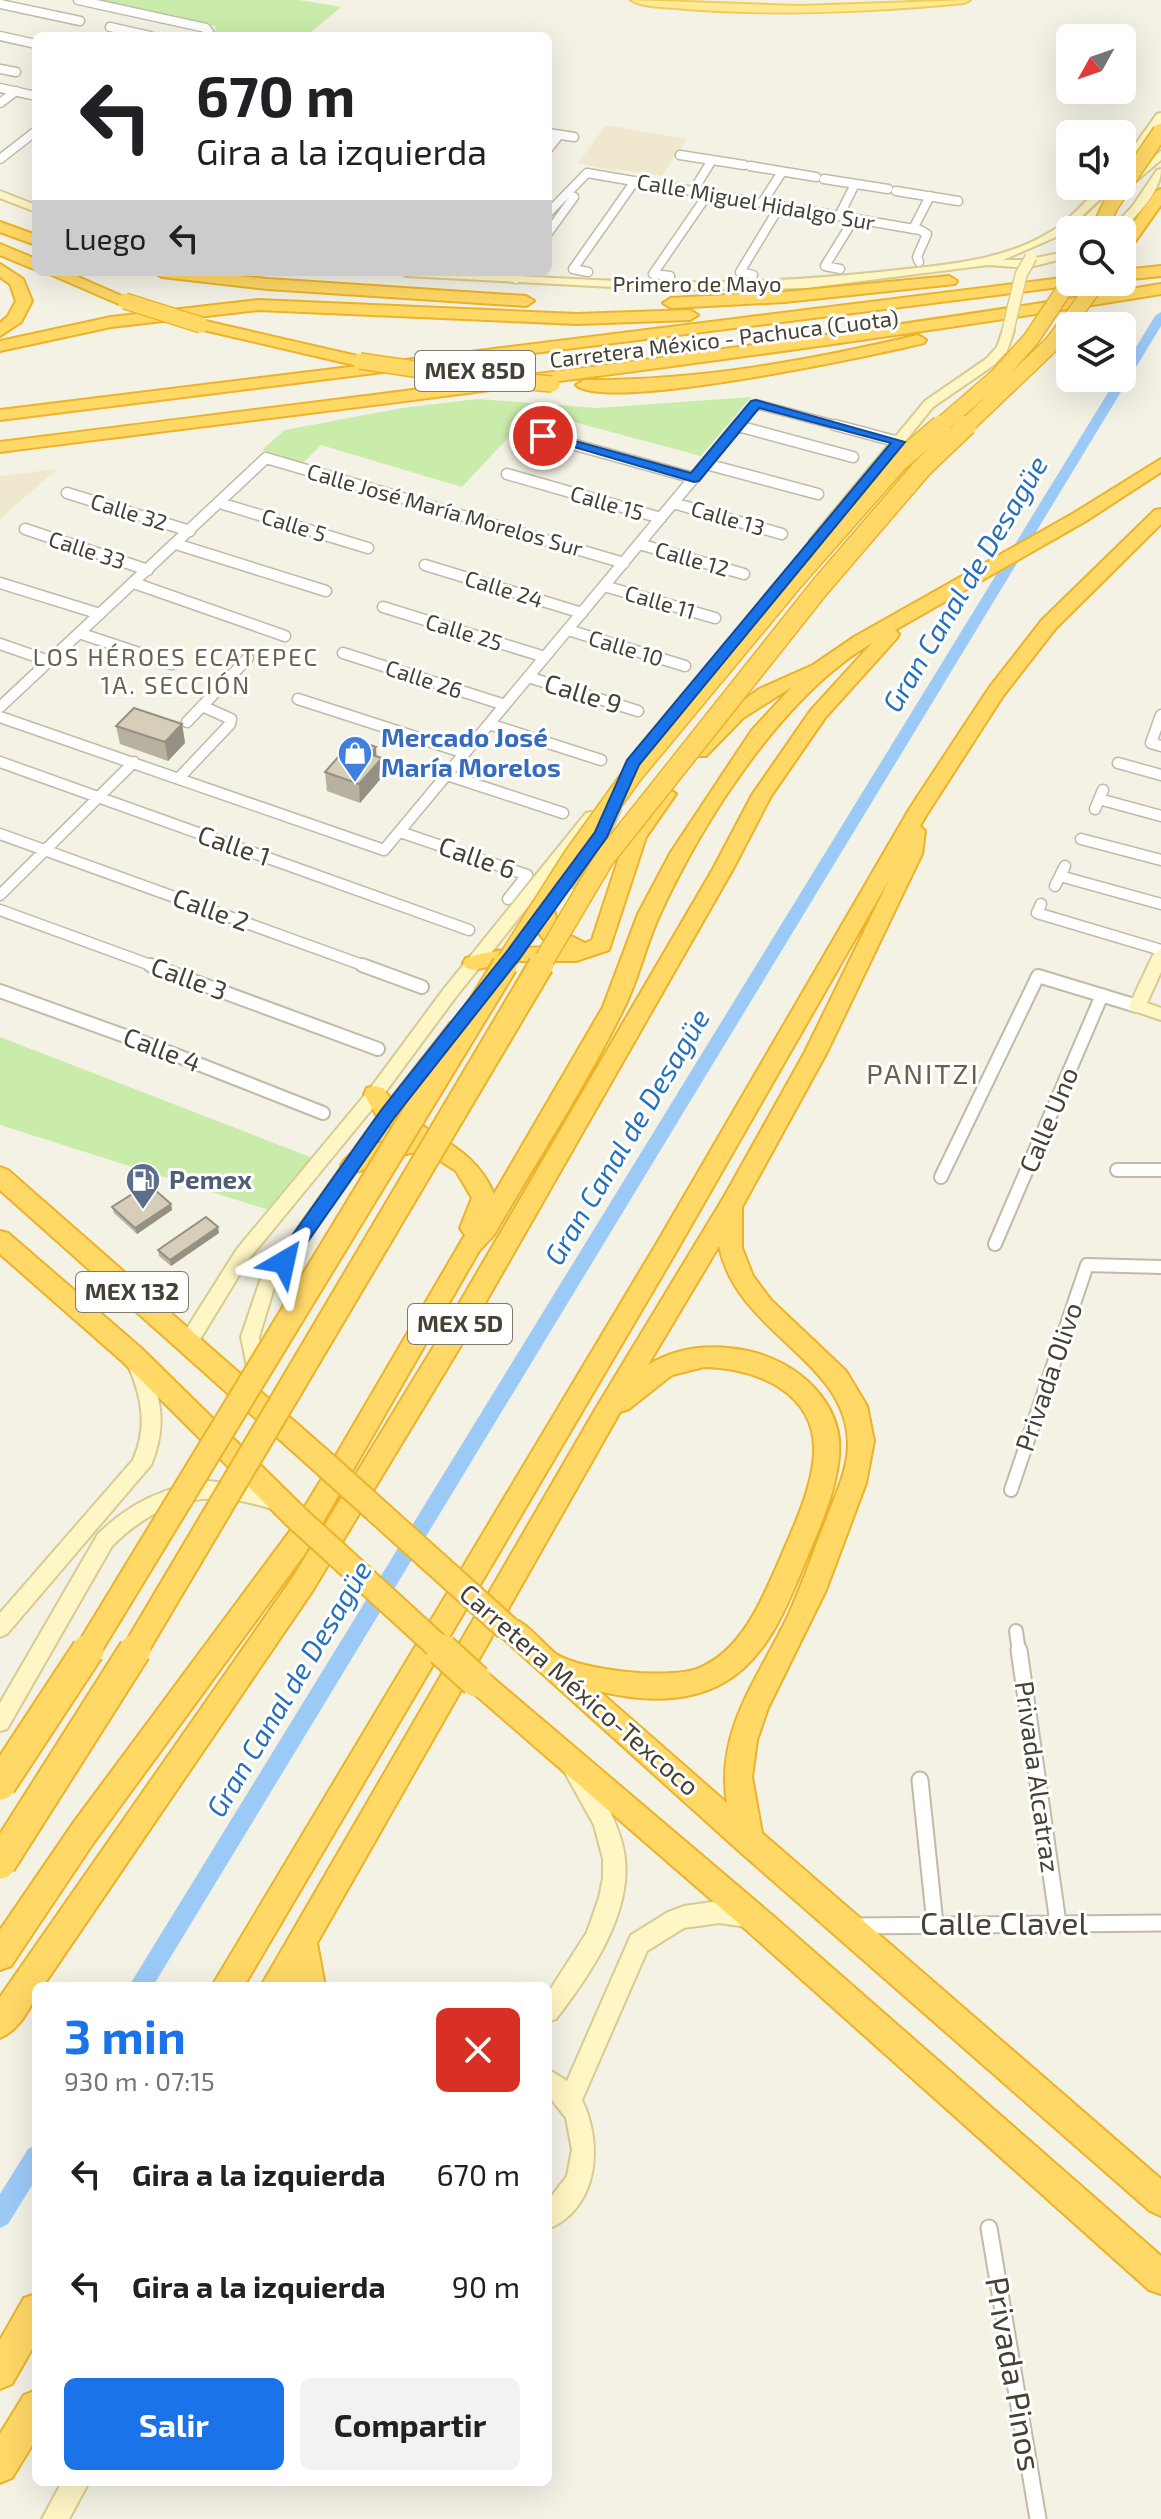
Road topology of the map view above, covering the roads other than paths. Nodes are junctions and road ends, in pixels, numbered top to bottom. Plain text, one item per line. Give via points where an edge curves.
1 (78, 0) edge
2 (637, 0) edge
3 (696, 0) edge
4 (839, 0) edge
5 (964, 0) edge
6 (0, 4) edge
7 (80, 21) dead end
8 (110, 27) dead end
9 (132, 32) edge
10 (202, 32) edge
11 (0, 36) edge
12 (32, 43) edge
13 (0, 69) edge
14 (16, 72) dead end
15 (0, 88) edge
16 (16, 91) junction
17 (32, 95) edge
18 (0, 103) edge
19 (1161, 116) edge
20 (1161, 131) edge
21 (32, 134) edge
22 (552, 134) edge
23 (559, 135) junction
24 (574, 137) dead end
25 (552, 144) edge
26 (1161, 147) edge
27 (1136, 151) edge
28 (1161, 154) edge
29 (680, 155) dead end
30 (0, 159) edge
31 (712, 160) junction
32 (782, 172) junction
33 (1136, 172) edge
34 (1161, 172) edge
35 (635, 181) junction
36 (855, 184) junction
37 (693, 191) junction
38 (0, 194) edge
39 (552, 194) edge
40 (573, 194) junction
41 (708, 194) junction
42 (1161, 194) edge
43 (562, 195) junction
44 (930, 196) junction
45 (1098, 200) edge
46 (958, 201) dead end
47 (762, 203) junction
48 (780, 206) junction
49 (32, 207) edge
50 (552, 208) edge
51 (839, 216) junction
52 (1107, 216) edge
53 (1112, 216) edge
54 (1129, 216) edge
55 (854, 219) junction
56 (0, 227) edge
57 (552, 227) edge
58 (913, 229) junction
59 (1136, 230) edge
60 (32, 239) edge
61 (1056, 242) edge
62 (0, 249) edge
63 (1056, 257) edge
64 (919, 262) dead end
65 (986, 262) junction
66 (32, 263) edge
67 (1056, 268) edge
68 (0, 269) edge
69 (840, 269) dead end
70 (588, 272) dead end
71 (1145, 273) edge
72 (753, 275) dead end
73 (1056, 275) edge
74 (63, 276) edge
75 (197, 276) edge
76 (525, 276) edge
77 (670, 276) dead end
78 (1161, 280) edge
79 (919, 284) junction
80 (1056, 284) edge
81 (1161, 289) edge
82 (1060, 296) edge
83 (1088, 296) edge
84 (1161, 297) edge
85 (260, 305) junction
86 (0, 331) edge
87 (0, 346) edge
88 (0, 415) edge
89 (738, 426) junction
90 (0, 430) edge
91 (543, 436) dead end
92 (899, 442) junction
93 (0, 447) edge
94 (853, 457) dead end
95 (706, 464) junction
96 (1161, 464) edge
97 (507, 474) dead end
98 (694, 478) junction
99 (67, 493) dead end
100 (818, 494) dead end
101 (220, 503) junction
102 (673, 503) junction
103 (1161, 514) edge
104 (661, 518) junction
105 (1161, 525) edge
106 (25, 529) dead end
107 (190, 531) junction
108 (782, 534) dead end
109 (176, 544) junction
110 (639, 544) junction
111 (368, 548) dead end
112 (1114, 561) junction
113 (624, 563) junction
114 (425, 565) dead end
115 (148, 570) junction
116 (744, 574) dead end
117 (0, 583) edge
118 (134, 583) junction
119 (604, 586) junction
120 (326, 591) dead end
121 (383, 607) dead end
122 (582, 613) junction
123 (100, 614) junction
124 (906, 617) junction
125 (715, 618) dead end
126 (568, 630) junction
127 (79, 633) junction
128 (285, 636) dead end
129 (0, 644) edge
130 (343, 653) dead end
131 (545, 657) junction
132 (248, 658) dead end
133 (49, 661) junction
134 (172, 664) dead end
135 (685, 666) dead end
136 (820, 669) junction
137 (528, 677) junction
138 (298, 699) dead end
139 (505, 705) junction
140 (202, 706) junction
141 (0, 707) edge
142 (638, 711) dead end
143 (1161, 715) edge
144 (0, 717) edge
145 (187, 722) dead end
146 (489, 724) junction
147 (1161, 746) edge
148 (465, 753) junction
149 (601, 760) dead end
150 (0, 762) edge
151 (134, 762) junction
152 (632, 763) junction
153 (1118, 763) dead end
154 (447, 775) junction
155 (1161, 775) edge
156 (180, 777) junction
157 (96, 797) junction
158 (1099, 799) dead end
159 (563, 813) dead end
160 (917, 813) junction
161 (1161, 816) edge
162 (400, 832) junction
163 (0, 834) edge
164 (1081, 839) dead end
165 (43, 850) junction
166 (1161, 860) edge
167 (1060, 876) dead end
168 (0, 895) edge
169 (508, 899) dead end
170 (1041, 904) dead end
171 (1161, 904) edge
172 (0, 910) edge
173 (546, 911) junction
174 (610, 918) junction
175 (469, 930) dead end
176 (601, 945) junction
177 (633, 945) junction
178 (1161, 952) edge
179 (514, 954) junction
180 (474, 963) junction
181 (422, 987) dead end
182 (0, 991) edge
183 (1102, 995) junction
184 (1137, 1006) junction
185 (1161, 1014) edge
186 (378, 1049) dead end
187 (375, 1094) junction
188 (323, 1113) dead end
189 (388, 1114) junction
190 (445, 1149) junction
191 (353, 1165) junction
192 (1117, 1170) dead end
193 (1161, 1170) edge
194 (0, 1176) edge
195 (941, 1177) dead end
196 (732, 1203) junction
197 (0, 1240) edge
198 (471, 1244) junction
199 (995, 1244) dead end
200 (1161, 1267) edge
201 (189, 1341) junction
202 (132, 1355) junction
203 (262, 1409) junction
204 (604, 1417) junction
205 (1011, 1490) dead end
206 (290, 1512) junction
207 (0, 1628) edge
208 (1016, 1631) dead end
209 (549, 1665) junction
210 (0, 1722) edge
211 (570, 1764) junction
212 (920, 1780) dead end
213 (0, 1784) edge
214 (749, 1841) junction
215 (0, 1863) edge
216 (753, 1918) junction
217 (1058, 1923) junction
218 (1161, 1923) edge
219 (935, 1924) junction
220 (847, 1926) junction
221 (302, 1941) junction
222 (0, 1956) edge
223 (229, 1982) edge
224 (278, 1982) edge
225 (309, 1982) edge
226 (552, 2005) edge
227 (0, 2023) edge
228 (552, 2085) edge
229 (570, 2101) junction
230 (1155, 2189) edge
231 (552, 2213) edge
232 (989, 2228) dead end
233 (1161, 2278) edge
234 (32, 2317) edge
235 (0, 2372) edge
236 (32, 2414) edge
237 (0, 2466) edge
238 (74, 2486) edge
239 (55, 2519) edge
240 (1038, 2519) edge

1 - 10 street
2 - 5 main road via 741,10
3 - 4 main road
6 - 7 street
8 - 9 street
11 - 12 street
13 - 14 street
15 - 16 street
16 - 17 street
16 - 18 street
19 - 27 main road
20 - 52 highway, bridge
21 - 30 street
22 - 23 street
23 - 24 street
23 - 25 street
26 - 53 highway
28 - 33 main road
29 - 31 street
31 - 32 street
31 - 37 street
32 - 36 street
32 - 47 street
34 - 54 main road
35 - 37 street, Calle Miguel Hidalgo Sur
35 - 40 street, Calle Miguel Hidalgo Sur via 587,173
35 - 70 street via 573,269
36 - 44 street
36 - 51 street
37 - 41 street, Calle Miguel Hidalgo Sur
38 - 49 main road
39 - 43 street
40 - 43 street
40 - 57 street
41 - 47 street, Calle Miguel Hidalgo Sur
41 - 77 street via 653,274
42 - 59 highway
43 - 50 street
44 - 46 street
44 - 58 street
45 - 65 main road, Primero de Mayo via 1059,232
47 - 48 street, Calle Miguel Hidalgo Sur
48 - 51 street, Calle Miguel Hidalgo Sur
48 - 72 street via 740,272
51 - 55 street, Calle Miguel Hidalgo Sur
55 - 58 street, Calle Miguel Hidalgo Sur
55 - 69 street via 825,266
56 - 60 highway
58 - 64 street, Calle Miguel Hidalgo Sur via 927,234
61 - 92 main road, bridge via 1031,257 1021,275 1003,348 937,396
62 - 66 highway
63 - 65 main road, Primero de Mayo via 1026,264
65 - 76 main road, Primero de Mayo via 806,284 670,286
67 - 79 highway
68 - 86 highway via 17,282 24,301 15,319
71 - 74 highway, bridge via 938,335 774,372 666,384 552,384 360,361 201,325
71 - 78 highway, Carretera México - Pachuca (Cuota) / MEX 85D
71 - 81 highway
71 - 84 highway
71 - 90 highway, Carretera México - Pachuca (Cuota) / MEX 85D via 901,316
71 - 93 highway via 1033,310
73 - 85 highway via 793,309 643,317 577,319
75 - 79 highway via 572,303 710,302
79 - 85 highway via 771,305 622,311 381,302
80 - 88 highway, Carretera México - Pachuca (Cuota) / MEX 85D
82 - 213 highway, bridge via 998,376 898,462 794,580 632,775 573,857 82,1660
83 - 215 highway, bridge via 1052,344 923,467 820,587 604,859 112,1689
85 - 87 highway via 125,320
89 - 92 street via 756,404
89 - 94 street
89 - 95 street
91 - 98 street
92 - 152 main road
95 - 98 street
95 - 100 street
96 - 124 highway, MEX 5D
97 - 104 street, Calle 15
98 - 102 street
99 - 107 street, Calle 32
101 - 107 street
101 - 111 street, Calle 5
101 - 113 street, Calle José María Morelos Sur via 266,458
102 - 104 street
102 - 108 street, Calle 13
103 - 112 highway
104 - 110 street
105 - 112 highway
106 - 115 street, Calle 33
107 - 109 street
109 - 115 street
109 - 120 street
110 - 113 street
110 - 116 street, Calle 12
112 - 160 highway via 1031,647
113 - 119 street
114 - 122 street, Calle 24
115 - 118 street
117 - 123 street
118 - 123 street
118 - 128 street
119 - 122 street
119 - 125 street, Calle 11
121 - 131 street, Calle 25
122 - 126 street
123 - 127 street
124 - 136 highway
124 - 227 highway, MEX 5D via 818,714 762,795 451,1340 304,1582
126 - 131 street
126 - 135 street, Calle 10
127 - 133 street
127 - 134 street
129 - 133 street
130 - 139 street, Calle 26
131 - 137 street
132 - 140 street
133 - 141 street
136 - 174 highway via 792,679 711,736 636,836
136 - 177 highway via 759,734 681,852
137 - 139 street
137 - 142 street, Calle 9
138 - 148 street
139 - 146 street
140 - 145 street
140 - 156 street via 228,716 230,724
143 - 147 street via 1151,743
144 - 151 street
146 - 148 street
146 - 149 street
148 - 154 street
150 - 157 street, Calle 1
151 - 156 street
151 - 157 street
152 - 173 main road via 602,833
152 - 180 main road
153 - 155 street
154 - 159 street
154 - 162 street
156 - 162 street via 384,850
157 - 165 street
157 - 175 street, Calle 1
158 - 161 street
160 - 196 highway via 912,854 816,1052
160 - 223 highway via 665,1250
162 - 169 street, Calle 6 via 527,875
163 - 165 street, Calle 2
164 - 166 street
165 - 168 street
165 - 181 street, Calle 2
167 - 171 street
170 - 178 street via 1037,913
172 - 186 street, Calle 3
173 - 176 highway via 545,924 552,936 577,945
173 - 179 main road
174 - 176 highway
174 - 177 highway
176 - 177 highway
176 - 179 highway via 576,954
177 - 198 highway via 603,1029 486,1229
178 - 184 main road
179 - 180 highway
179 - 189 main road
180 - 187 main road
182 - 188 street, Calle 4
183 - 184 street
183 - 195 street via 1038,976
183 - 199 street, Calle Uno
184 - 185 main road
187 - 189 highway
187 - 201 main road via 243,1254
189 - 190 highway
189 - 191 main road
190 - 191 highway via 401,1146
190 - 198 highway via 463,1161 482,1187 483,1207 472,1227
191 - 203 main road via 266,1286 250,1337
192 - 193 street
194 - 201 highway, Carretera México-Texcoco / MEX 132
196 - 204 highway
196 - 214 highway via 727,1229 734,1267 745,1287 845,1390 861,1440 850,1494 797,1625 745,1727 738,1760
197 - 202 highway, MEX 132
198 - 222 highway via 295,1547 84,1832
200 - 205 street, Privada Olivo via 1087,1265
201 - 203 highway, Carretera México-Texcoco / MEX 132
202 - 206 highway, MEX 132
202 - 207 main road via 150,1392 153,1413 152,1440 141,1465
203 - 209 highway, Carretera México-Texcoco / MEX 132, bridge
204 - 209 highway via 647,1378 677,1362 730,1356 759,1363 786,1376 809,1398 822,1422 827,1451 823,1480 771,1610 730,1663 701,1680 668,1688 631,1686
204 - 221 highway
206 - 210 main road via 243,1491 213,1489 181,1492 126,1518 105,1540
206 - 211 highway, MEX 132, bridge
208 - 217 street, Privada Alcatraz
209 - 214 highway, Carretera México-Texcoco
211 - 216 highway
211 - 226 main road via 601,1817 614,1874 589,1949
212 - 219 street
214 - 220 highway, Carretera México-Texcoco
216 - 229 main road via 719,1912 693,1915 668,1923 639,1943
216 - 233 highway
217 - 218 street, Calle Clavel
217 - 219 street, Calle Clavel
219 - 220 street, Calle Clavel
220 - 230 highway, Carretera México-Texcoco
221 - 224 highway
221 - 225 highway
228 - 229 main road
229 - 231 main road via 582,2124 584,2151 579,2177
232 - 240 street, Privada Pinos
234 - 235 highway
236 - 237 highway
238 - 239 main road

